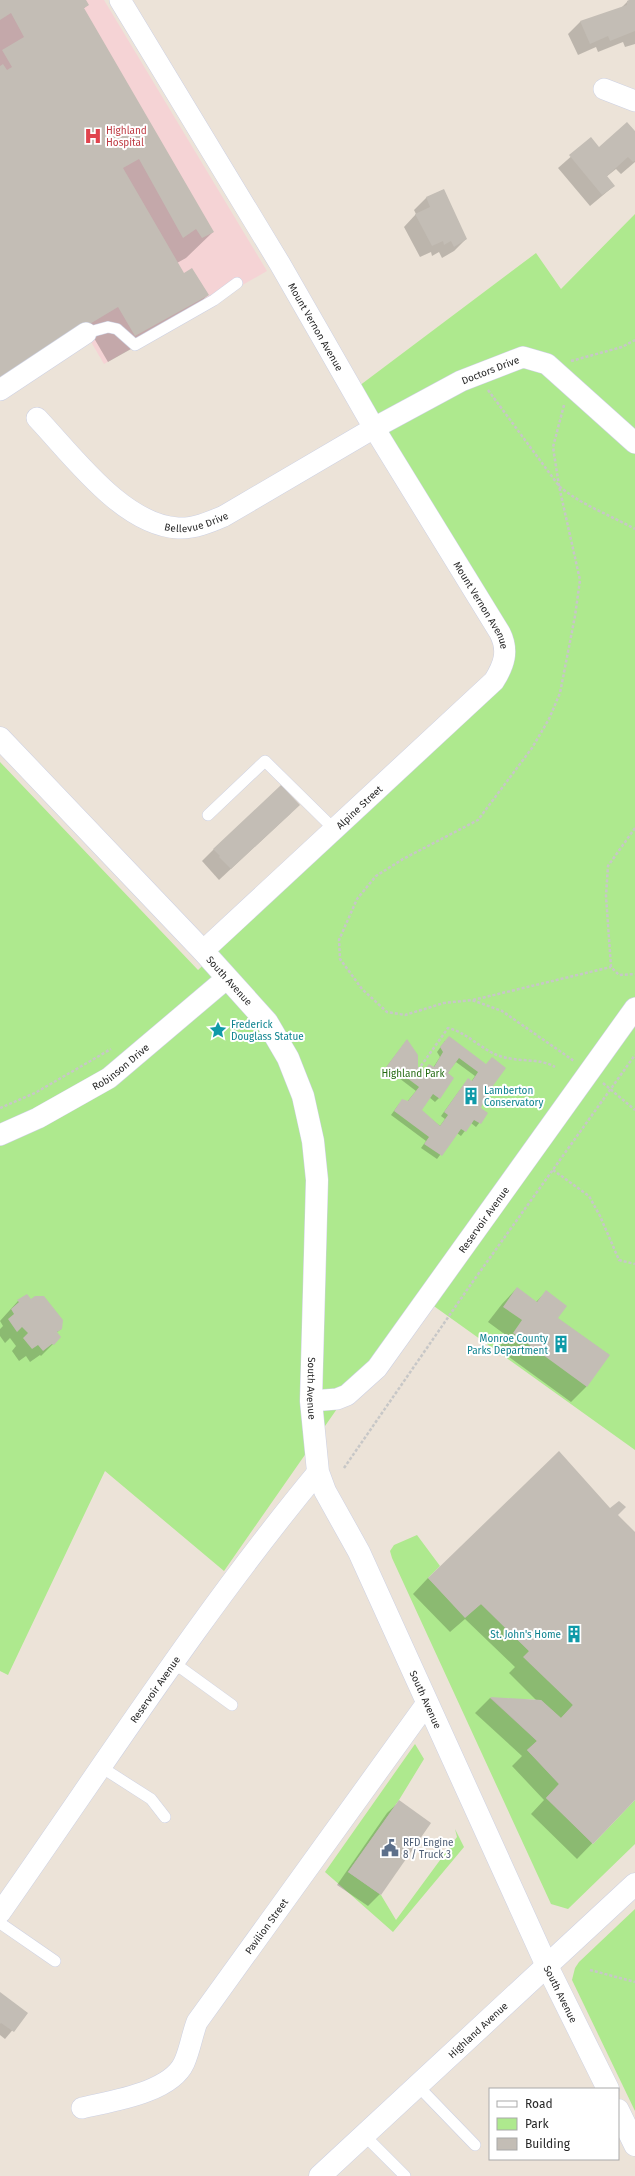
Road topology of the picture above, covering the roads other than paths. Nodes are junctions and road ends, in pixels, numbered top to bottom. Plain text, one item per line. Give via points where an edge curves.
1 (120, 0) edge
2 (604, 89) dead end
3 (635, 101) edge
4 (237, 284) dead end
5 (86, 333) joint
6 (0, 390) edge
7 (37, 418) dead end
8 (374, 428) junction
9 (635, 443) edge
10 (505, 655) joint
11 (0, 738) edge
12 (208, 815) dead end
13 (335, 830) junction
14 (203, 951) junction
15 (227, 978) junction
16 (635, 1008) edge
17 (0, 1135) edge
18 (311, 1401) junction
19 (318, 1472) junction
20 (168, 1669) junction
21 (427, 1703) junction
22 (232, 1705) dead end
23 (101, 1767) junction
24 (165, 1817) dead end
25 (635, 1884) edge
26 (1, 1913) edge
27 (54, 1961) dead end
28 (546, 1964) junction
29 (417, 2085) junction
30 (608, 2088) edge
31 (82, 2108) dead end
32 (619, 2112) edge
33 (364, 2135) junction
34 (475, 2145) dead end
35 (635, 2145) edge
36 (320, 2176) edge
37 (405, 2176) edge

1 - 8 street, Mount Vernon Avenue via 280,264
2 - 3 street
4 - 5 lane via 136,345 117,329 108,327
5 - 6 street
7 - 8 street, Bellevue Drive via 121,504 154,523 178,528 201,525 224,516
8 - 9 street, Doctors Drive via 461,381 523,357 547,364
8 - 10 street, Mount Vernon Avenue via 500,633 504,640
10 - 13 street, Alpine Street via 494,681
11 - 14 main road, South Avenue
12 - 13 lane via 265,761
13 - 14 street, Alpine Street
14 - 15 main road, South Avenue
15 - 17 street, Robinson Drive via 109,1078 38,1118
15 - 18 main road, South Avenue via 268,1022 288,1058 303,1096 313,1141 317,1180
16 - 18 street, Reservoir Avenue via 377,1368 347,1395
18 - 19 main road, South Avenue
19 - 20 street, Reservoir Avenue
19 - 21 main road, South Avenue via 325,1491 359,1552
20 - 22 lane via 181,1668
20 - 23 street, Reservoir Avenue
21 - 28 main road, South Avenue
21 - 31 street, Pavilion Street via 197,2022 183,2064 172,2077 159,2086 142,2092
23 - 24 lane via 151,1799
23 - 26 street, Reservoir Avenue
25 - 28 main road, Highland Avenue
26 - 27 lane
28 - 29 main road, Highland Avenue
28 - 30 main road, South Avenue
29 - 33 main road, Highland Avenue
29 - 34 lane
32 - 35 main road
33 - 36 main road, Highland Avenue
33 - 37 lane

